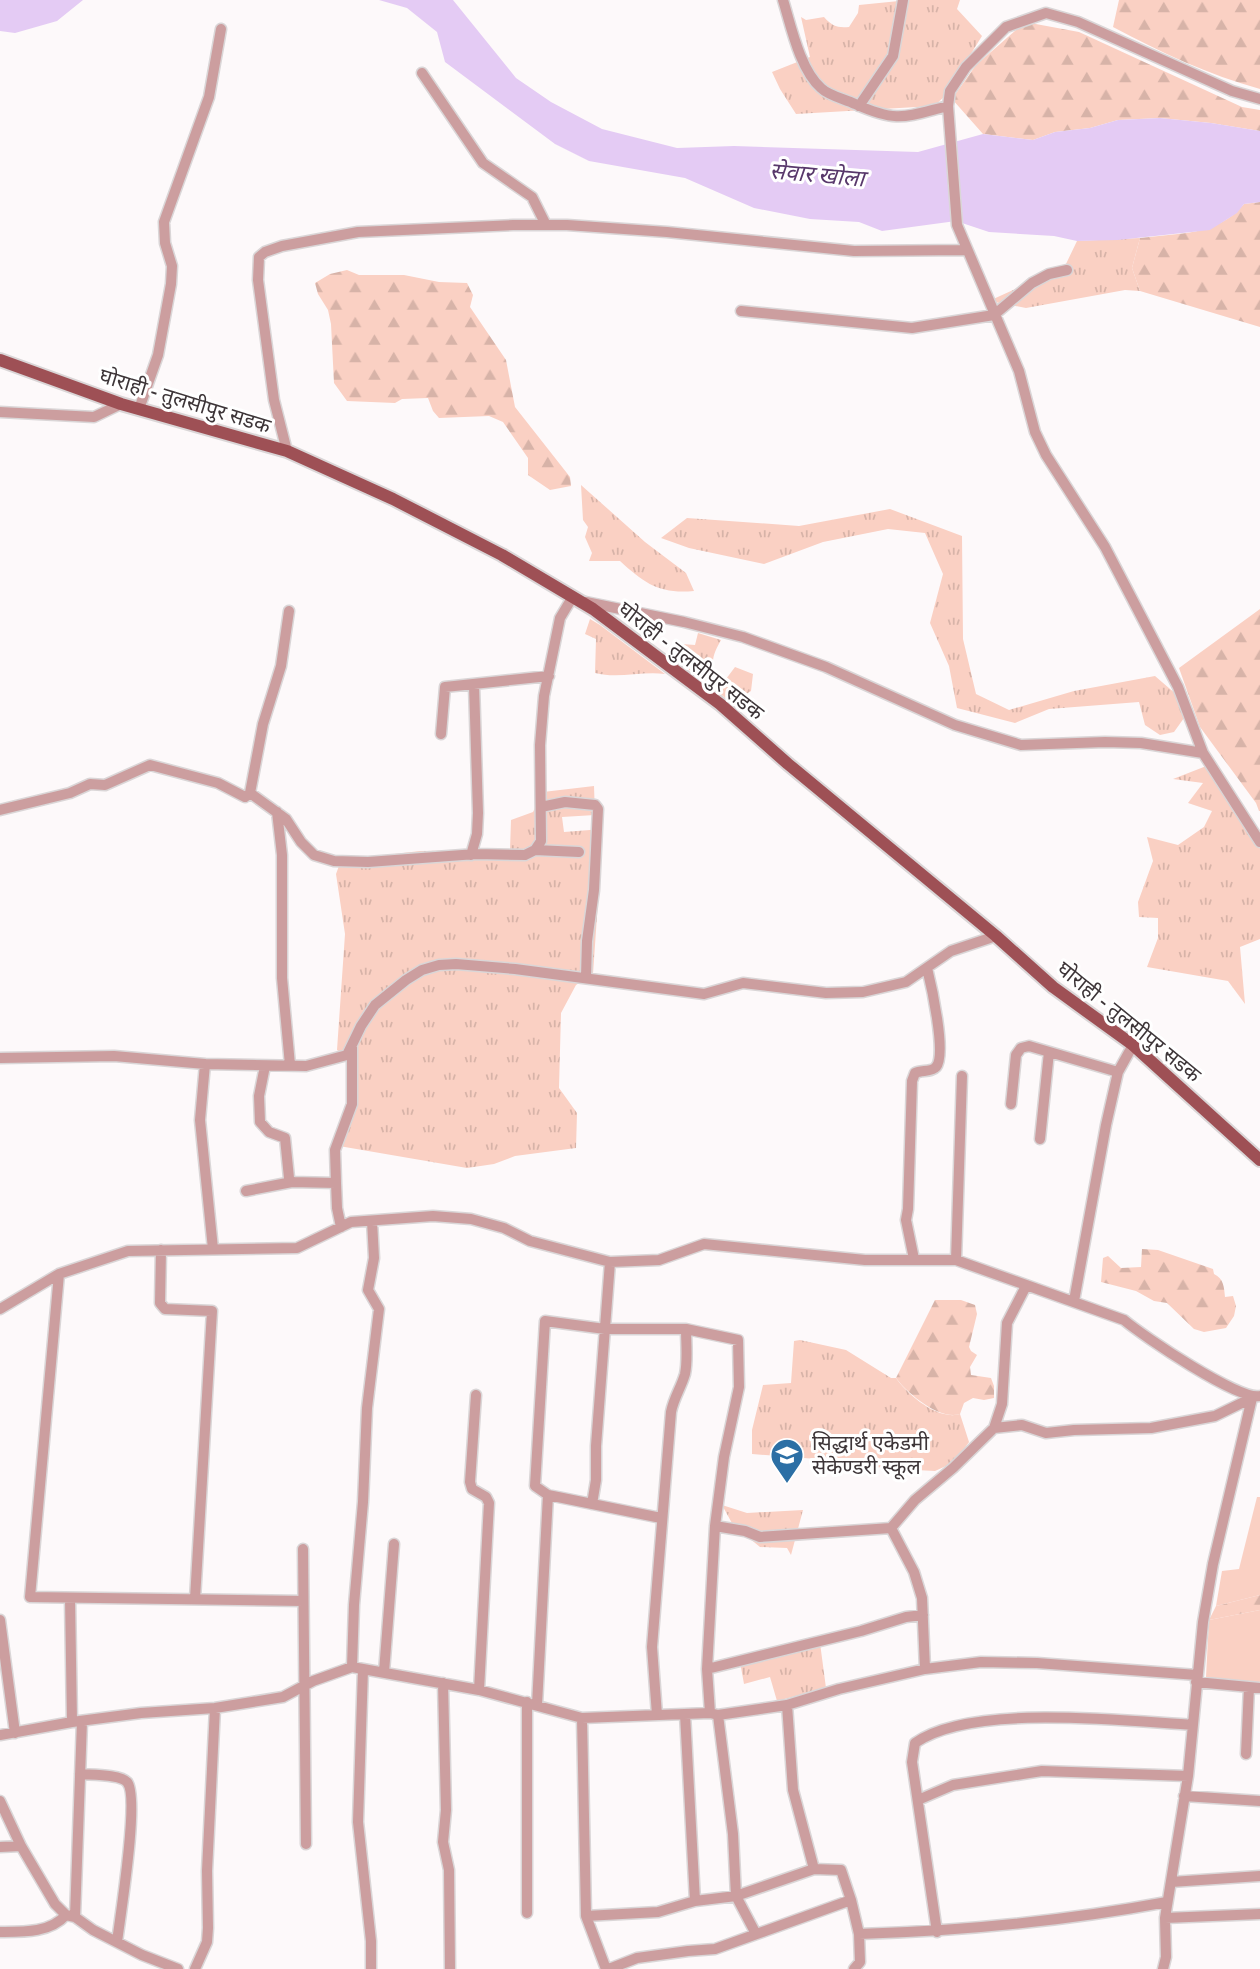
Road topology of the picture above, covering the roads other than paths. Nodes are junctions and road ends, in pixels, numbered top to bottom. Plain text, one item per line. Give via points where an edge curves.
1 (783, 0) edge
2 (903, 0) edge
3 (221, 29) dead end
4 (422, 73) dead end
5 (1260, 99) edge
6 (859, 106) junction
7 (948, 106) junction
8 (546, 225) junction
9 (966, 250) junction
10 (1067, 271) dead end
11 (741, 311) dead end
12 (994, 315) junction
13 (0, 360) edge
14 (121, 404) junction
15 (139, 409) junction
16 (0, 411) edge
17 (287, 451) junction
18 (574, 598) junction
19 (289, 611) dead end
20 (549, 676) junction
21 (474, 685) junction
22 (441, 734) dead end
23 (1203, 753) junction
24 (250, 793) junction
25 (541, 807) junction
26 (0, 810) edge
27 (277, 812) junction
28 (1260, 842) edge
29 (535, 849) junction
30 (579, 852) dead end
31 (471, 855) junction
32 (996, 936) junction
33 (926, 968) junction
34 (586, 977) junction
35 (1133, 1045) junction
36 (352, 1046) junction
37 (1049, 1052) junction
38 (0, 1058) edge
39 (205, 1064) junction
40 (290, 1065) junction
41 (265, 1066) junction
42 (1118, 1072) junction
43 (962, 1076) dead end
44 (1011, 1104) dead end
45 (1040, 1139) dead end
46 (1260, 1160) edge
47 (292, 1182) junction
48 (336, 1183) junction
49 (246, 1191) dead end
50 (372, 1221) junction
51 (341, 1227) junction
52 (213, 1249) junction
53 (161, 1250) junction
54 (914, 1259) junction
55 (956, 1260) junction
56 (610, 1262) junction
57 (59, 1274) junction
58 (1026, 1286) junction
59 (1074, 1301) junction
60 (0, 1308) edge
61 (605, 1329) junction
62 (686, 1329) junction
63 (477, 1395) dead end
64 (1256, 1397) edge
65 (994, 1428) junction
66 (548, 1495) junction
67 (592, 1504) junction
68 (661, 1517) junction
69 (715, 1526) junction
70 (891, 1528) junction
71 (394, 1544) dead end
72 (303, 1549) dead end
73 (70, 1598) junction
74 (195, 1600) junction
75 (303, 1601) junction
76 (923, 1615) junction
77 (0, 1620) edge
78 (358, 1668) junction
79 (707, 1669) junction
80 (925, 1669) junction
81 (384, 1672) junction
82 (1197, 1679) junction
83 (443, 1683) junction
84 (305, 1685) junction
85 (1254, 1688) edge
86 (479, 1690) junction
87 (532, 1704) junction
88 (787, 1705) junction
89 (215, 1708) junction
90 (685, 1714) junction
91 (714, 1714) junction
92 (657, 1715) junction
93 (582, 1718) junction
94 (77, 1721) junction
95 (1193, 1725) junction
96 (15, 1733) junction
97 (0, 1735) edge
98 (1246, 1754) dead end
99 (80, 1774) junction
100 (1188, 1776) junction
101 (1184, 1796) junction
102 (918, 1800) junction
103 (0, 1801) edge
104 (1260, 1801) edge
105 (306, 1844) dead end
106 (21, 1846) junction
107 (0, 1847) edge
108 (814, 1869) junction
109 (1260, 1875) edge
110 (1171, 1882) junction
111 (736, 1896) junction
112 (851, 1900) junction
113 (695, 1902) junction
114 (1167, 1902) junction
115 (527, 1913) dead end
116 (1260, 1914) edge
117 (70, 1916) junction
118 (586, 1916) junction
119 (1165, 1918) junction
120 (0, 1932) edge
121 (937, 1932) junction
122 (756, 1934) junction
123 (859, 1934) junction
124 (117, 1942) junction
125 (178, 1969) edge
126 (195, 1969) edge
127 (371, 1969) edge
128 (450, 1969) edge
129 (608, 1969) edge
130 (854, 1969) edge
131 (1163, 1969) edge

1 - 6 street via 812,77 822,89
2 - 6 street via 893,56
3 - 15 street via 209,97 164,222 171,284 158,355
4 - 8 street via 483,163 532,197
5 - 7 street via 1232,91 1078,22 1045,13 1006,27 966,67 950,91
6 - 7 street via 896,118
7 - 9 street via 957,225
8 - 9 street via 854,251
8 - 17 street via 358,232 296,243 259,257 274,400
9 - 12 street
10 - 12 street via 1032,283
11 - 12 street via 912,328
12 - 23 street via 1019,371 1040,444 1105,547 1178,687
13 - 14 main road, घोराही - तुलसीपुर सडक
14 - 15 main road, घोराही - तुलसीपुर सडक
14 - 16 street via 94,417
15 - 17 main road, घोराही - तुलसीपुर सडक
17 - 18 main road, घोराही - तुलसीपुर सडक via 393,499
18 - 20 street via 560,618
18 - 23 street via 743,637 998,740 1021,745 1141,743
18 - 32 main road, घोराही - तुलसीपुर सडक via 720,704
19 - 24 street via 281,666
20 - 21 street
20 - 25 street via 540,745
21 - 22 street via 445,687
21 - 31 street via 478,813
23 - 28 street
24 - 26 street via 245,797 219,783 150,765 106,785 90,785
24 - 27 street
25 - 29 street via 543,832
25 - 34 street via 579,802 598,809
27 - 31 street via 314,855 334,861
27 - 40 street via 282,855 282,978
29 - 30 street
29 - 31 street via 525,855
32 - 33 street via 951,951
32 - 35 main road, घोराही - तुलसीपुर सडक via 1053,987
33 - 34 street via 906,982 863,992 825,993 743,983 705,994
33 - 54 street via 937,1008 939,1054 935,1068 915,1073 912,1081 906,1220
34 - 36 street via 456,964 422,970 375,1005
35 - 42 street
35 - 46 main road, घोराही - तुलसीपुर सडक
36 - 40 street via 347,1055 335,1059
36 - 48 street via 352,1104 335,1150
37 - 42 street
37 - 44 street via 1021,1048 1016,1055
37 - 45 street
38 - 39 street via 114,1056
39 - 41 street
39 - 52 street via 200,1120
40 - 41 street
41 - 47 street via 260,1122 285,1138
42 - 59 street
43 - 55 street
47 - 48 street
47 - 49 street
48 - 51 street
50 - 51 street
50 - 56 street via 433,1216 471,1219 530,1241
50 - 78 street via 374,1258 368,1290 379,1309 367,1408 354,1605
51 - 52 street via 297,1248
52 - 53 street
53 - 57 street via 128,1251
53 - 74 street via 160,1303 165,1309 212,1311
54 - 55 street
54 - 56 street via 865,1261 704,1244 659,1260
55 - 58 street
56 - 61 street
57 - 60 street
57 - 73 street via 30,1597
58 - 59 street
58 - 65 street via 1007,1323 1002,1404
59 - 64 street via 1124,1320 1142,1336
61 - 62 street
61 - 66 street via 545,1321 535,1486
61 - 67 street
62 - 68 street via 685,1373 671,1412
62 - 69 street via 738,1340 739,1387
63 - 86 street via 470,1482 489,1503
64 - 65 street via 1215,1416 1152,1428 1045,1433 1022,1425
64 - 82 street via 1213,1564
65 - 70 street
66 - 67 street
66 - 87 street
67 - 68 street
68 - 92 street via 652,1647
69 - 70 street via 760,1536
69 - 79 street
70 - 76 street via 914,1572
71 - 81 street
72 - 75 street
73 - 74 street
73 - 94 street
74 - 75 street
75 - 84 street
76 - 79 street
76 - 80 street
77 - 96 street
78 - 81 street
78 - 84 street
78 - 127 street via 358,1822
79 - 91 street
80 - 82 street via 981,1662 1037,1663
80 - 88 street
81 - 83 street
82 - 85 street
82 - 95 street
83 - 86 street
83 - 128 street via 443,1842 449,1870
84 - 89 street via 283,1697
84 - 105 street
85 - 98 street
86 - 87 street
87 - 93 street
87 - 115 street
88 - 91 street
88 - 108 street via 793,1790
89 - 94 street
89 - 126 street via 207,1942
90 - 91 street
90 - 92 street
90 - 113 street
91 - 111 street via 733,1834
92 - 93 street
93 - 118 street
94 - 96 street
94 - 99 street
95 - 100 street
95 - 102 street via 1096,1719 987,1720 964,1725 915,1744 912,1762
96 - 97 street
99 - 117 street
99 - 124 street via 122,1778 131,1792
100 - 101 street
100 - 102 street via 1042,1771 953,1785
101 - 104 street
101 - 110 street
102 - 121 street
103 - 106 street
106 - 107 street
106 - 117 street via 55,1904
108 - 111 street
108 - 112 street via 841,1870
109 - 110 street
110 - 114 street
111 - 113 street
111 - 122 street
112 - 122 street
112 - 123 street
113 - 118 street via 658,1912
114 - 119 street
114 - 121 street via 1083,1917
116 - 119 street
117 - 120 street via 57,1925
117 - 124 street
118 - 129 street
119 - 131 street
121 - 123 street
122 - 129 street via 715,1949 637,1958
123 - 130 street via 860,1962
124 - 125 street

